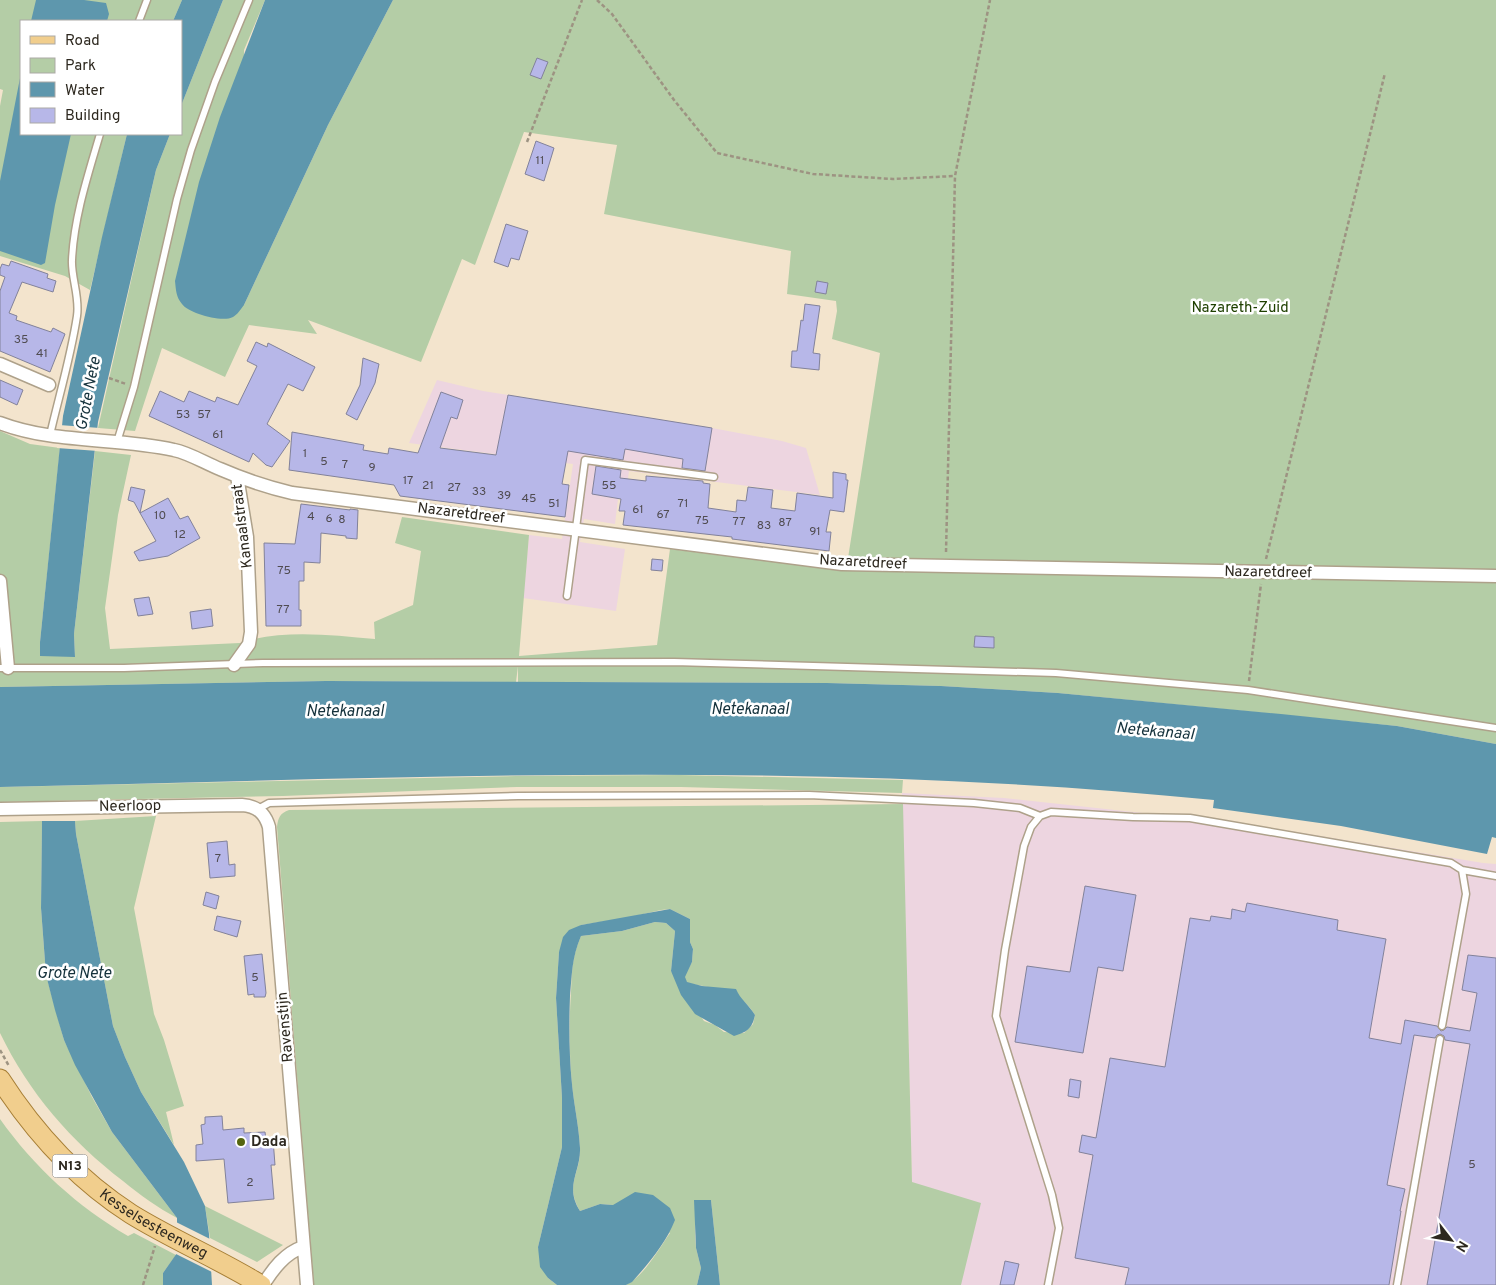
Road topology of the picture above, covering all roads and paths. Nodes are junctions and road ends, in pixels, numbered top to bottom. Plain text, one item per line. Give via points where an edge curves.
1 (147, 0) edge
2 (249, 0) edge
3 (582, 0) edge
4 (597, 0) edge
5 (990, 0) edge
6 (139, 20) edge
7 (1385, 73) dead end
8 (100, 135) edge
9 (527, 142) dead end
10 (955, 176) junction
11 (0, 364) edge
12 (109, 378) dead end
13 (49, 385) dead end
14 (134, 388) junction
15 (0, 423) edge
16 (53, 436) junction
17 (117, 442) junction
18 (237, 476) junction
19 (714, 477) dead end
20 (576, 529) junction
21 (945, 566) junction
22 (1262, 573) junction
23 (1496, 576) edge
24 (0, 582) edge
25 (567, 596) dead end
26 (234, 664) junction
27 (4, 668) edge
28 (1248, 690) junction
29 (1496, 728) edge
30 (0, 809) edge
31 (258, 809) junction
32 (1040, 816) junction
33 (1462, 870) junction
34 (1496, 876) edge
35 (1442, 1026) dead end
36 (1440, 1039) dead end
37 (0, 1050) edge
38 (6, 1075) edge
39 (160, 1230) junction
40 (303, 1247) junction
41 (144, 1285) edge
42 (262, 1285) edge
43 (307, 1285) edge
44 (1048, 1285) edge
45 (1397, 1285) edge

1 - 6 lane
2 - 14 lane via 191,150
3 - 9 path
4 - 10 path via 612,14 674,100 718,152 813,174 892,179
5 - 10 path
7 - 22 path
8 - 16 lane via 76,224 72,262 77,315
10 - 21 path
11 - 13 street
12 - 14 path
14 - 17 lane
15 - 16 street, Kanaalstraat
16 - 17 street, Kanaalstraat
17 - 18 street, Kanaalstraat via 176,450
18 - 20 street, Nazaretdreef via 292,493
18 - 26 street, Kanaalstraat via 247,537 251,632 249,644
19 - 20 lane via 584,460
20 - 21 street, Nazaretdreef via 842,564
20 - 25 lane
21 - 22 street, Nazaretdreef
22 - 23 street, Nazaretdreef
22 - 28 path
24 - 27 street
26 - 27 lane
26 - 28 lane via 674,662 1056,673
28 - 29 lane
30 - 31 street, Neerloop via 242,804
31 - 32 lane via 269,803 489,797 808,795 974,802 1020,808
31 - 40 street, Ravenstijn via 269,827
32 - 33 lane via 1051,812 1190,818 1451,863
32 - 44 lane via 1031,827 1024,846 996,1016 1060,1228
33 - 34 lane
33 - 35 lane via 1466,894
36 - 45 lane
37 - 38 path
38 - 39 main road, Kesselsesteenweg / N13 via 13,1099 40,1133 82,1176 132,1214
39 - 41 path
39 - 42 main road, Kesselsesteenweg / N13
40 - 42 street via 287,1256
40 - 43 street, Ravenstijn

